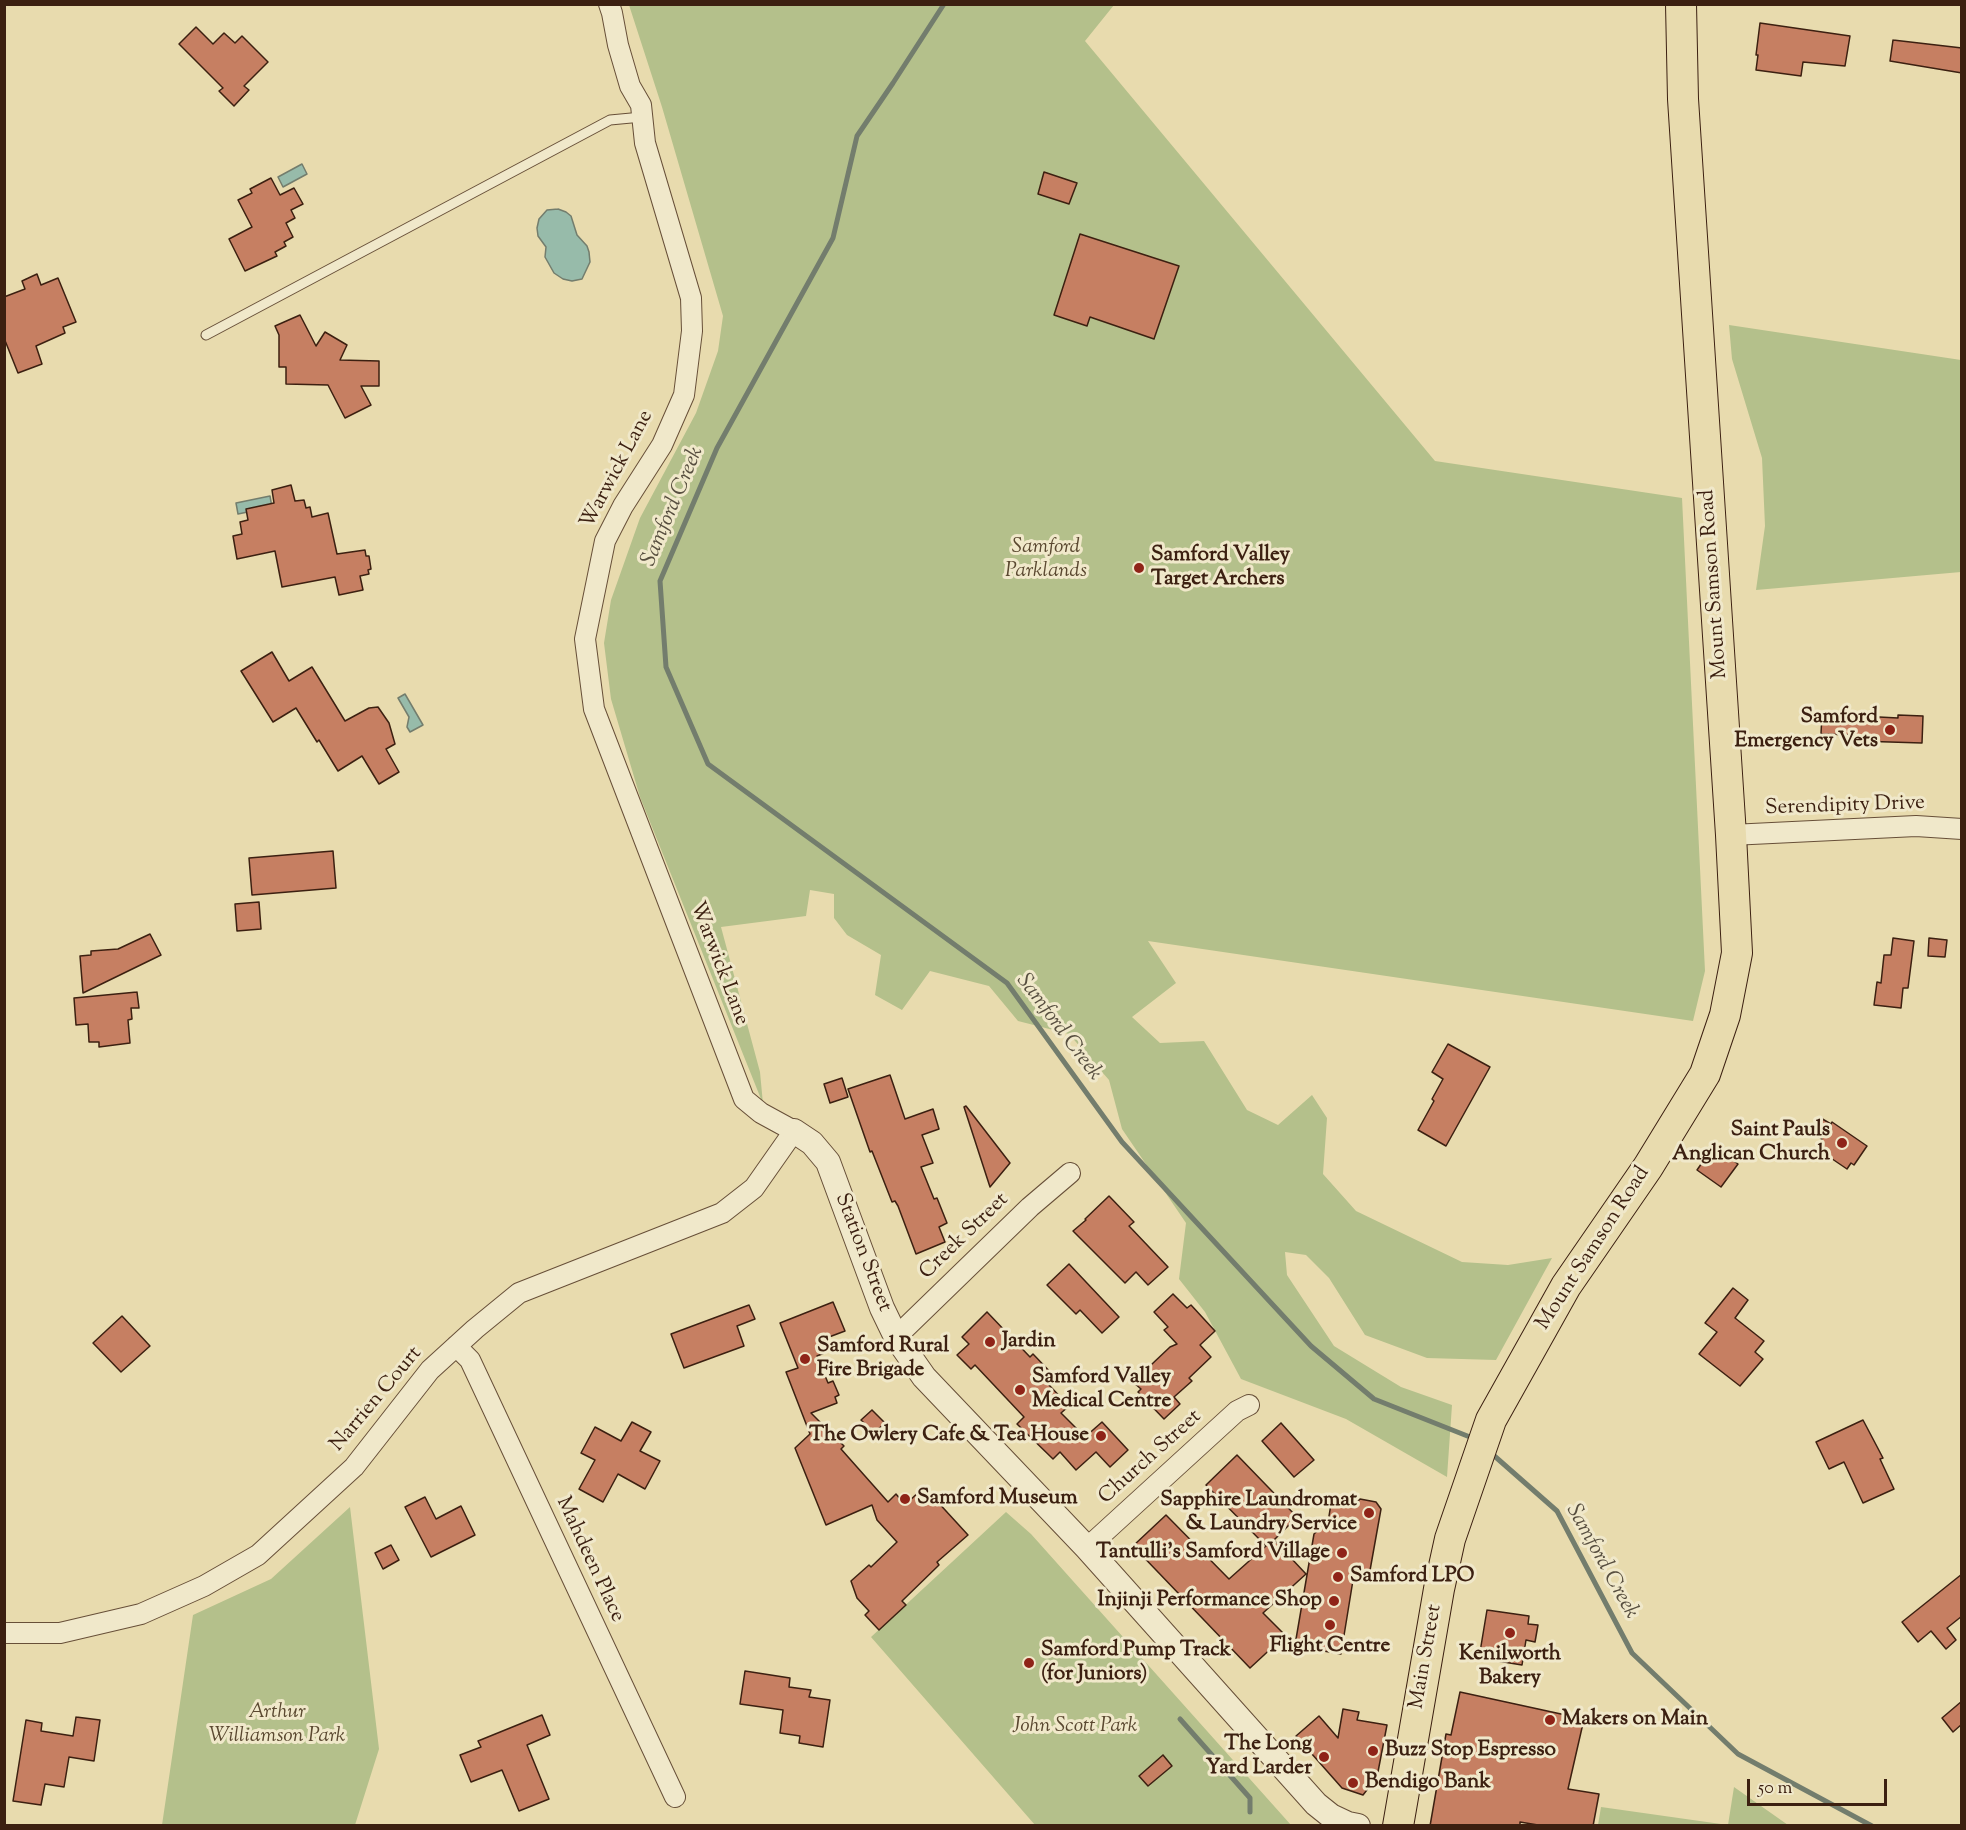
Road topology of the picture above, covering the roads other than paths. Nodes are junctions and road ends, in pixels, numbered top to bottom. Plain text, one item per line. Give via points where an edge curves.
1 (609, 4) edge
2 (1681, 4) edge
3 (642, 117) junction
4 (206, 335) dead end
5 (1962, 829) edge
6 (1731, 836) junction
7 (794, 1131) junction
8 (1070, 1173) dead end
9 (896, 1337) junction
10 (456, 1346) junction
11 (1524, 1359) joint
12 (1249, 1405) dead end
13 (1087, 1548) junction
14 (4, 1633) edge
15 (675, 1797) dead end
16 (1316, 1804) junction
17 (1327, 1826) edge
18 (1358, 1826) edge
19 (1398, 1826) edge

1 - 3 street, Warwick Lane
2 - 6 main road, Mount Samson Road via 1683,99
3 - 4 lane via 610,120
3 - 7 street, Warwick Lane via 645,144 691,298 692,331 684,395 662,445 605,541 585,639 594,709 744,1099
5 - 6 street, Serendipity Drive via 1916,826
6 - 11 main road, Mount Samson Road via 1737,953 1725,1015 1705,1074 1648,1167 1566,1286
7 - 9 street, Station Street via 812,1143 828,1162
7 - 10 street, Narrien Court via 753,1188 722,1213 519,1293
8 - 9 street, Creek Street
9 - 13 street, Station Street via 924,1377
10 - 14 street, Narrien Court via 430,1370 354,1467 258,1555 204,1586 141,1614 60,1633
10 - 15 street, Mahdeen Place via 470,1360
11 - 19 main road, Main Street via 1491,1420 1450,1539
12 - 13 street, Church Street via 1237,1411
13 - 16 street, Station Street
16 - 17 street, Station Street
16 - 18 street, Station Street via 1331,1816

